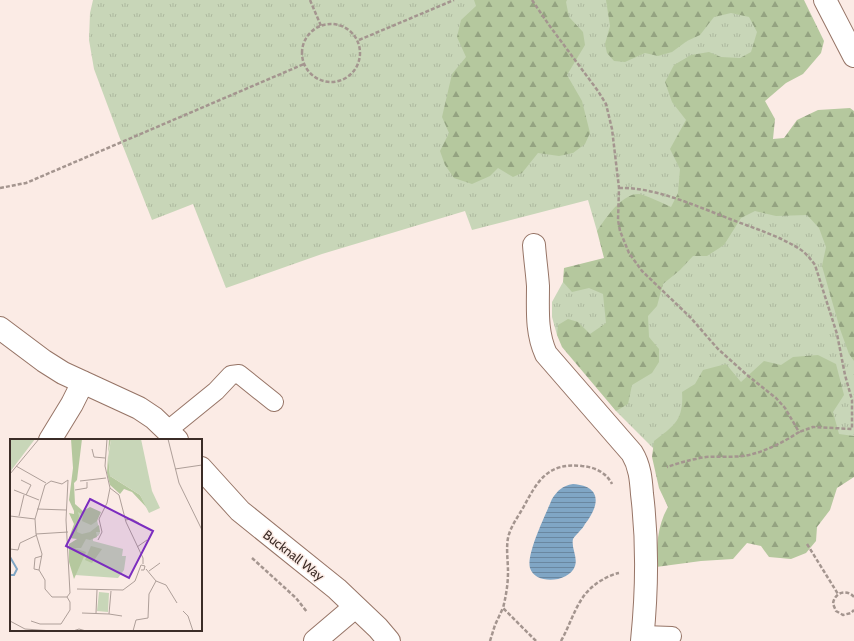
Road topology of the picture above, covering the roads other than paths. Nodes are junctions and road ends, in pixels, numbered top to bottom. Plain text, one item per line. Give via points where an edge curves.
1 (825, 0) edge
2 (854, 56) edge
3 (534, 245) dead end
4 (0, 328) edge
5 (83, 382) junction
6 (274, 402) dead end
7 (172, 435) edge
8 (51, 439) edge
9 (202, 469) edge
10 (355, 607) junction
11 (672, 636) dead end
12 (318, 638) edge
13 (643, 638) edge
14 (389, 641) edge

1 - 2 street
3 - 13 street via 538,284 538,324 546,354 637,461 646,518
4 - 5 street via 44,361
5 - 7 street via 139,408
5 - 8 street
6 - 7 lane via 239,374 231,375
9 - 10 street, Bucknall Way via 240,511 318,572
10 - 12 street
10 - 14 street, Bucknall Way
11 - 13 lane

